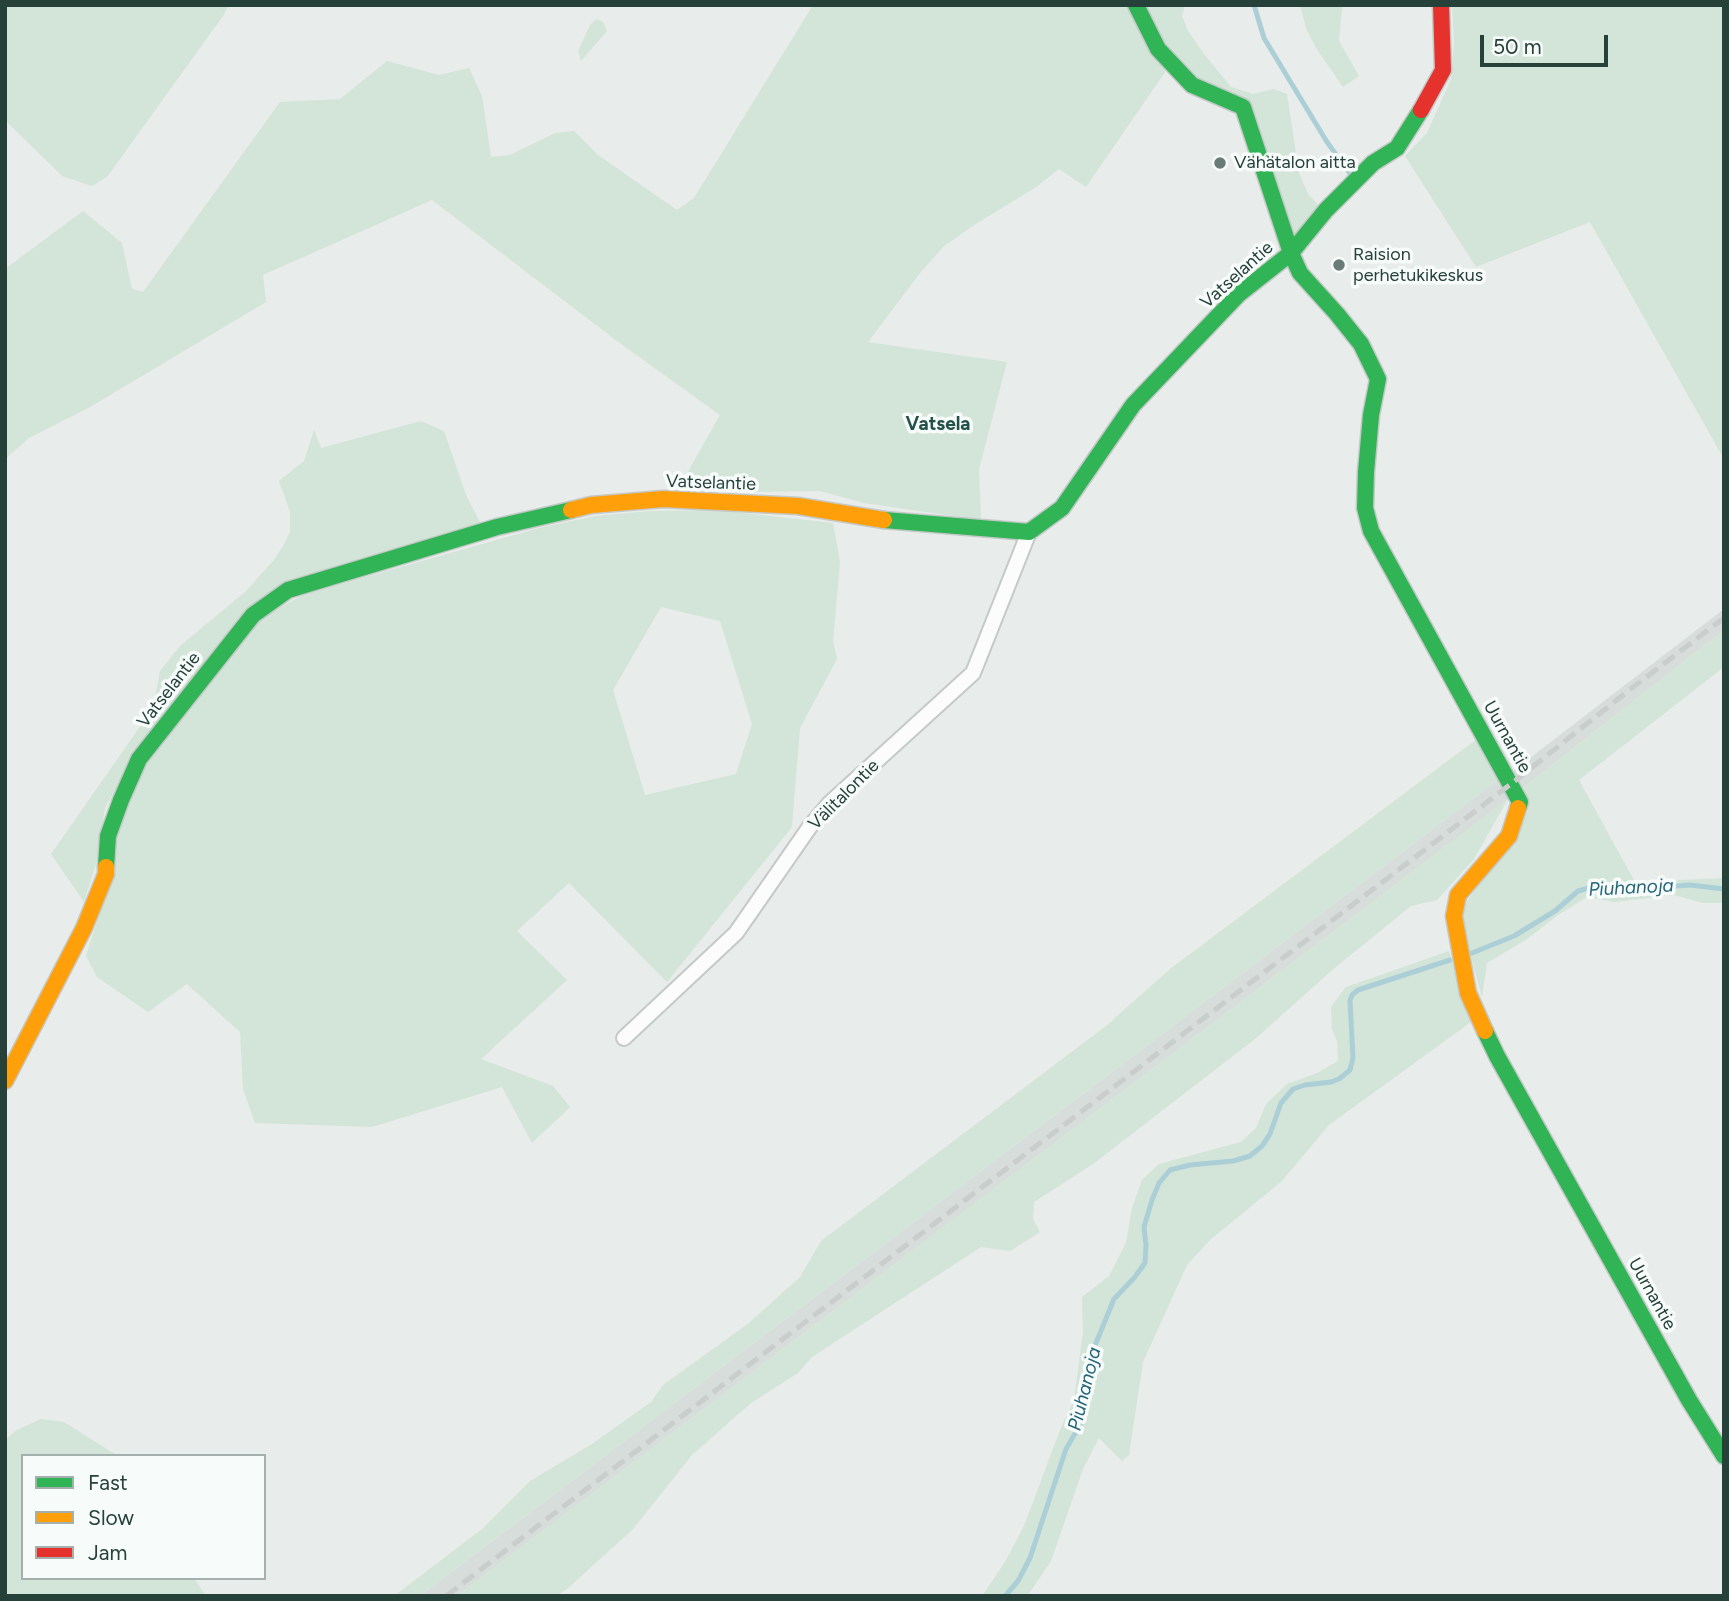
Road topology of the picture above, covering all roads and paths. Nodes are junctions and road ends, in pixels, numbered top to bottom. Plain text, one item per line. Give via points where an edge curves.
1 (1136, 5) edge
2 (1441, 5) edge
3 (1291, 253) junction
4 (1028, 532) junction
5 (624, 1038) dead end
6 (5, 1081) edge
7 (1724, 1456) edge

1 - 3 street, Uurnantie via 1158,49 1192,85 1242,107
2 - 3 street, Vatselantie via 1443,70 1414,122 1397,148 1373,163 1326,209
3 - 4 street, Vatselantie via 1239,294 1133,405 1062,508
3 - 7 street, Uurnantie via 1300,273 1361,344 1378,379 1366,472 1365,508 1371,531 1521,802 1509,836 1458,895 1454,916 1468,993 1503,1067
4 - 5 street, Välitalontie via 973,673 829,804 736,933
4 - 6 street, Vatselantie via 891,521 798,506 663,499 592,505 497,527 288,590 253,615 139,759 108,836 106,874 84,928

